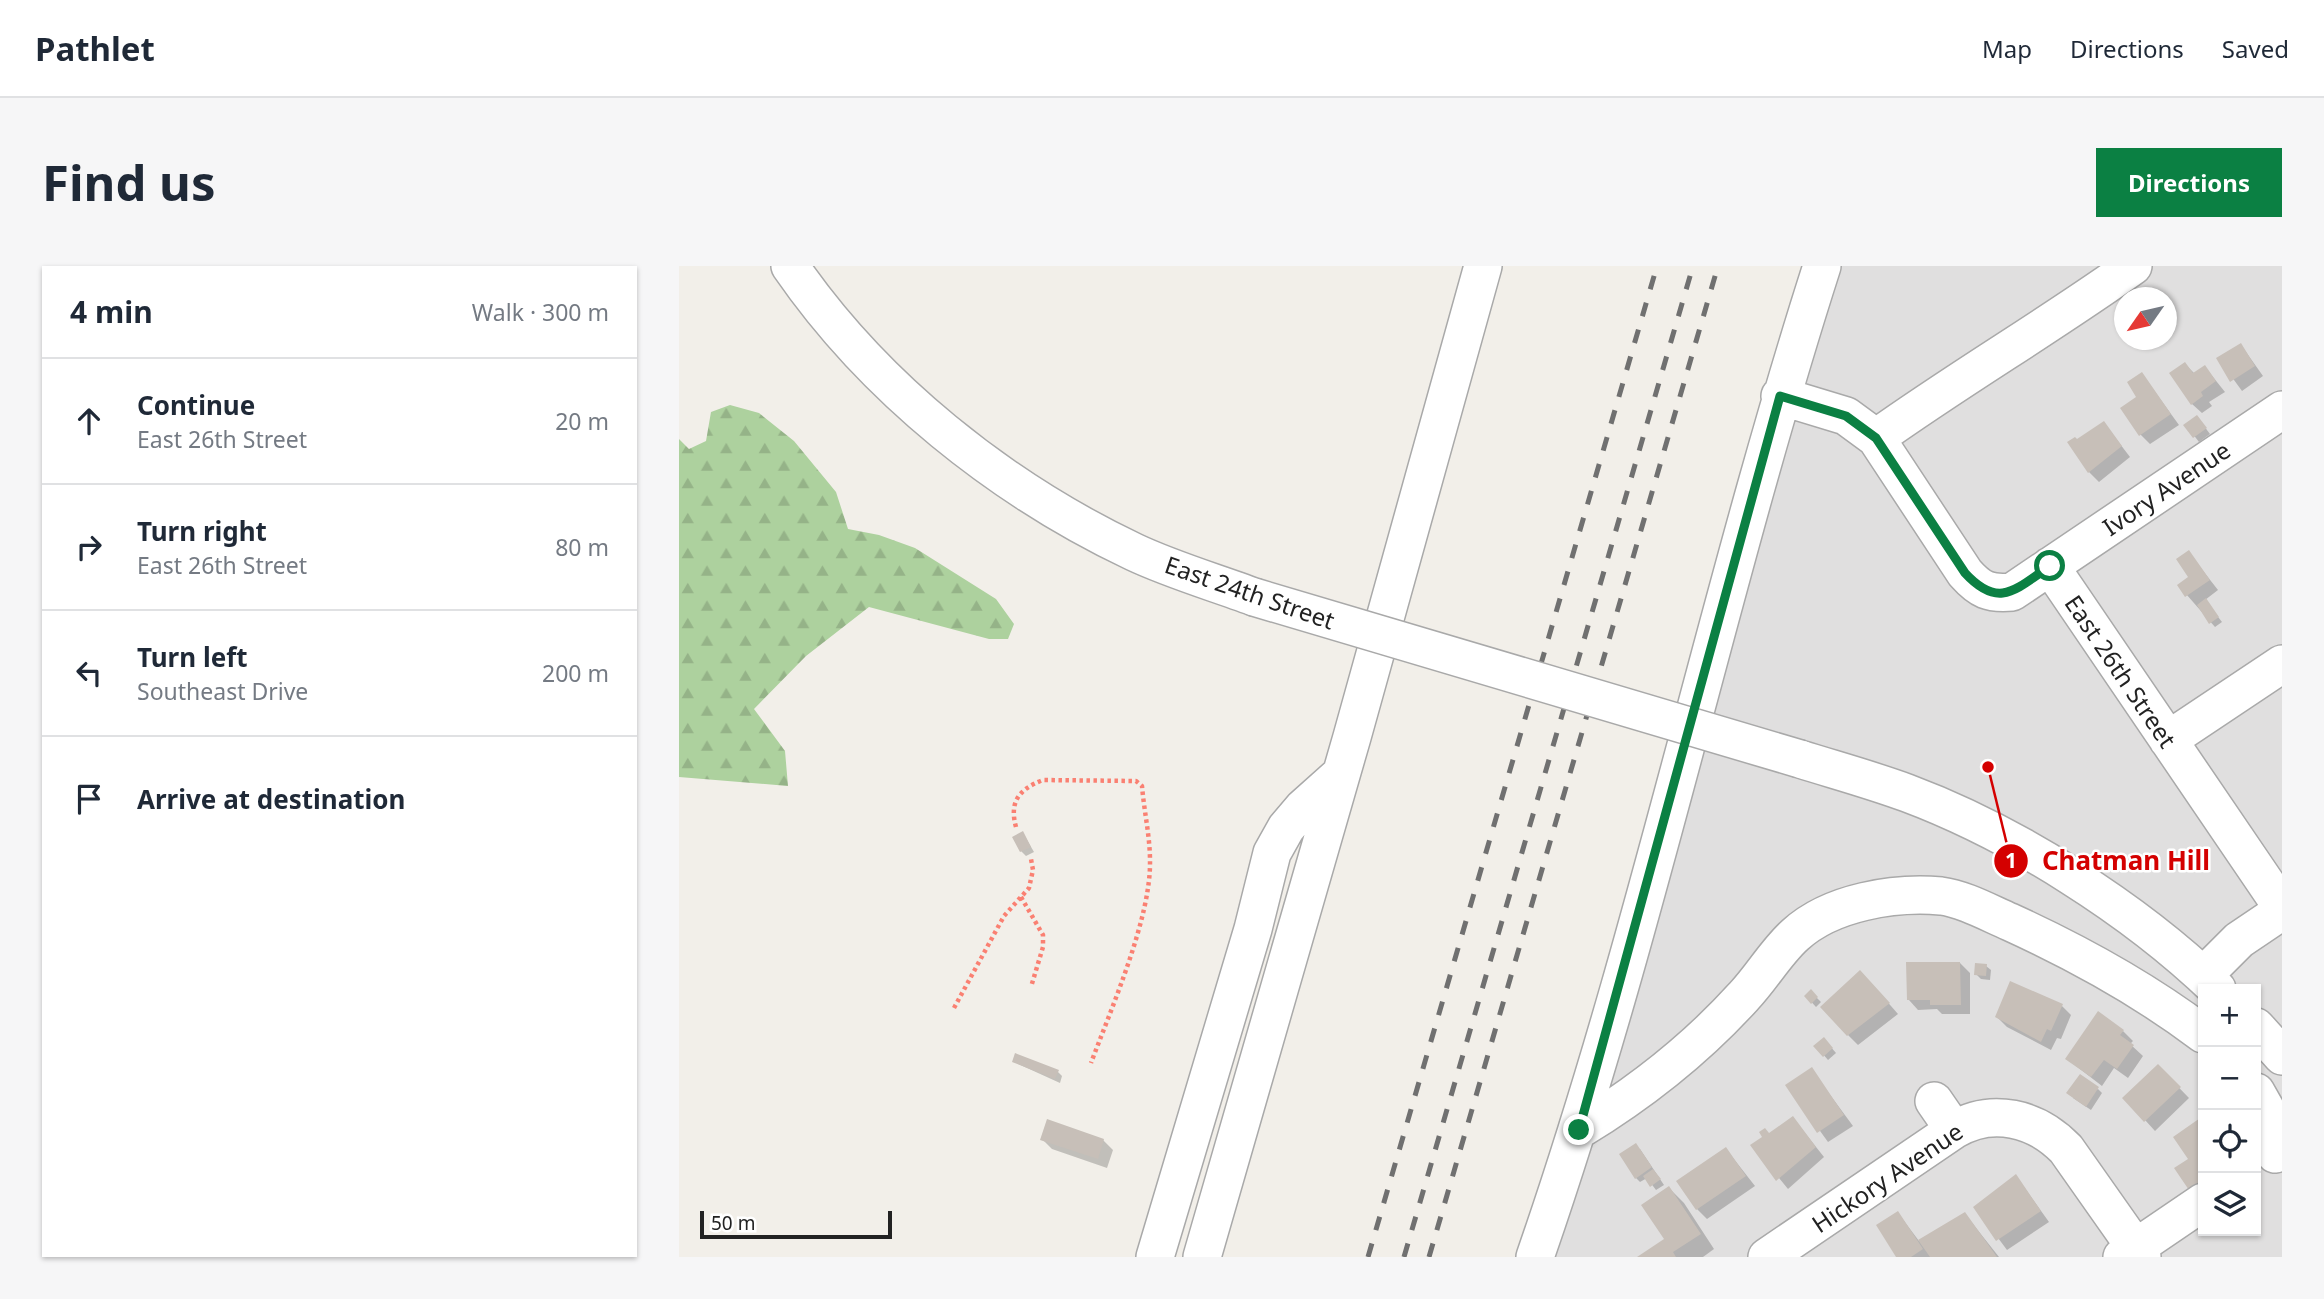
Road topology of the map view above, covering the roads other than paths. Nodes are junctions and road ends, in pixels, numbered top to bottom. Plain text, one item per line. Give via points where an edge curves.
1 (790, 266) edge
2 (1483, 266) edge
3 (1822, 266) edge
4 (2133, 266) edge
5 (1780, 396) junction
6 (2282, 410) edge
7 (1876, 438) junction
8 (2050, 566) junction
9 (2282, 664) edge
10 (2168, 740) junction
11 (1341, 774) junction
12 (2282, 909) edge
13 (2210, 983) edge
14 (2198, 1030) edge
15 (2261, 1033) edge
16 (2282, 1056) edge
17 (2261, 1101) edge
18 (1579, 1130) junction
19 (2271, 1157) edge
20 (2198, 1206) edge
21 (2134, 1254) edge
22 (1155, 1257) edge
23 (1202, 1257) edge
24 (1535, 1257) edge
25 (1767, 1257) edge

1 - 13 street, East 24th Street, bridge via 876,372 968,449 1077,522 1136,553 1254,597 1907,794 2029,850 2120,911
2 - 11 street
3 - 5 street
4 - 7 street
5 - 7 street via 1846,416
5 - 18 street
6 - 8 street, Ivory Avenue
7 - 8 street via 1980,589 2012,592
8 - 10 street, East 26th Street
9 - 10 street
10 - 12 street, East 26th Street
11 - 22 street via 1303,808 1272,853
11 - 23 street
12 - 13 street via 2239,940
14 - 18 street via 2124,978 1977,908 1943,896 1895,896 1821,917 1795,935 1705,1037 1630,1099
15 - 16 street
17 - 19 street via 2269,1115
18 - 24 street
20 - 21 street
21 - 25 street, Hickory Avenue via 2053,1135 2021,1120 1944,1116

